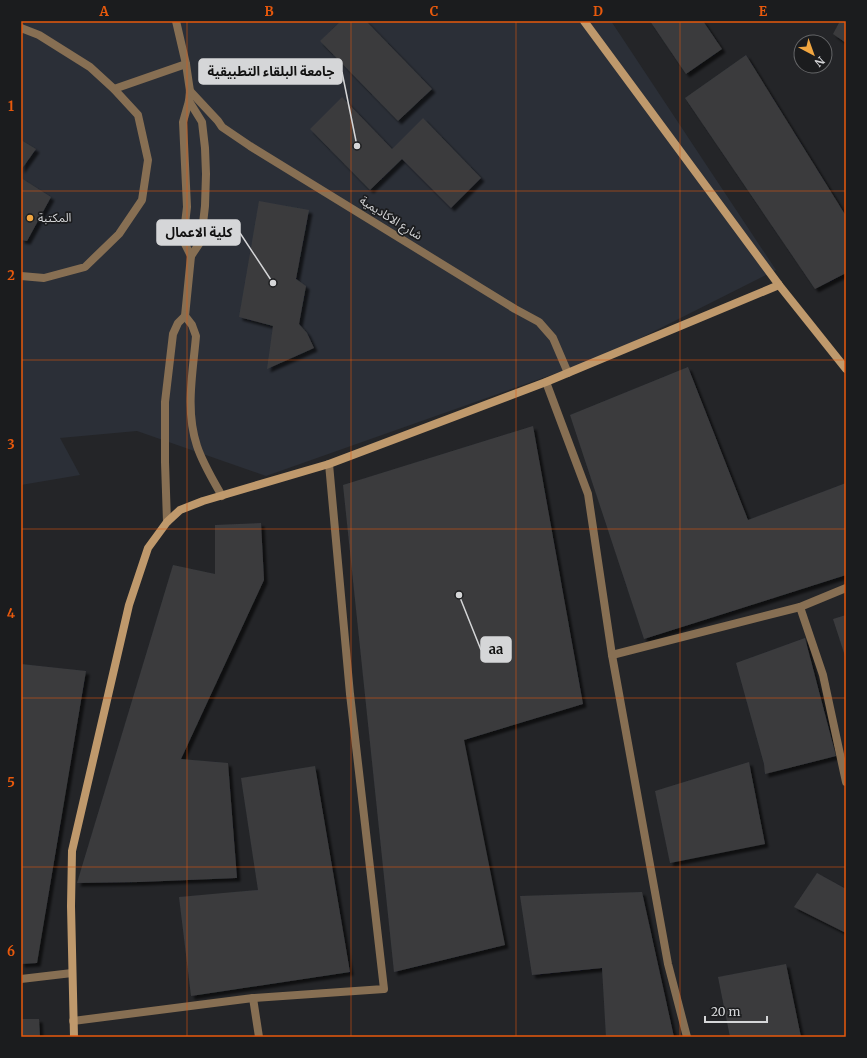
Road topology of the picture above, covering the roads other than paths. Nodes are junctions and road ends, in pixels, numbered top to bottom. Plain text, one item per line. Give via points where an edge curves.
1 (176, 21) edge
2 (584, 21) edge
3 (21, 28) edge
4 (186, 64) junction
5 (114, 89) junction
6 (190, 91) junction
7 (189, 101) junction
8 (191, 256) junction
9 (21, 276) edge
10 (779, 285) junction
11 (185, 316) junction
12 (846, 369) edge
13 (568, 373) junction
14 (546, 382) junction
15 (329, 464) junction
16 (222, 496) junction
17 (167, 522) junction
18 (846, 588) edge
19 (800, 607) junction
20 (612, 655) junction
21 (846, 782) edge
22 (72, 973) junction
23 (21, 980) edge
24 (253, 998) junction
25 (73, 1021) junction
26 (74, 1037) edge
27 (259, 1037) edge
28 (687, 1037) edge

1 - 4 street
2 - 10 street
3 - 5 street via 39,35 90,67
4 - 5 street
4 - 6 street
5 - 9 street via 138,115 148,160 142,200 119,234 85,267 44,278
6 - 7 street
6 - 13 street, شارع الاكاديمية via 222,127 250,146 539,322 552,338
7 - 8 street via 183,122 186,207 183,240
7 - 8 street via 202,122 206,174 201,240
8 - 11 street
10 - 12 street
10 - 13 street
11 - 16 street via 196,336 190,410 194,435 202,459
11 - 17 street via 173,334 165,402
13 - 14 street
14 - 15 street
14 - 20 street via 588,494
15 - 16 street
15 - 24 street via 351,701 384,989
16 - 17 street via 180,510
17 - 22 street via 148,548 129,605 72,852
18 - 19 street
19 - 20 street
19 - 21 street via 823,675
20 - 28 street via 668,964
22 - 23 street
22 - 25 street
24 - 25 street
24 - 27 street
25 - 26 street

